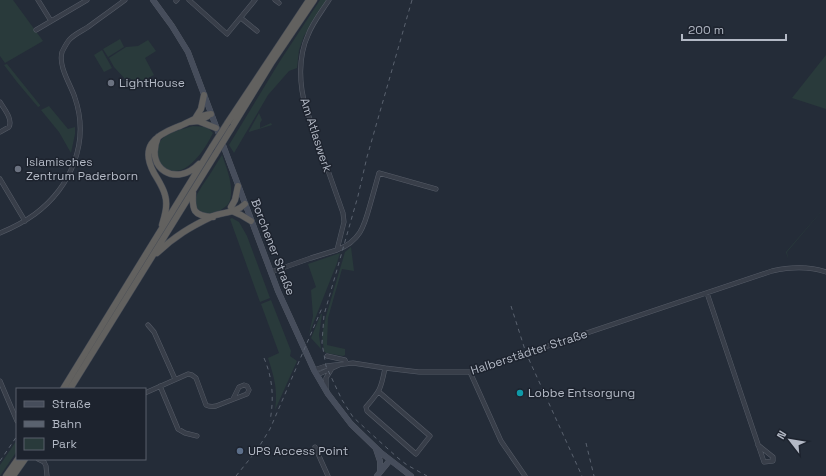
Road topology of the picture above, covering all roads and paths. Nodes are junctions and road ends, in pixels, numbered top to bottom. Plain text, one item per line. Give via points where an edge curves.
1 (38, 0) edge
2 (86, 0) edge
3 (125, 0) edge
4 (154, 0) edge
5 (189, 0) edge
6 (255, 0) edge
7 (309, 0) edge
8 (314, 0) edge
9 (329, 0) edge
10 (241, 18) junction
11 (51, 21) junction
12 (36, 30) dead end
13 (257, 31) dead end
14 (204, 95) junction
15 (0, 102) edge
16 (211, 114) junction
17 (197, 119) junction
18 (216, 128) junction
19 (0, 132) edge
20 (159, 136) junction
21 (212, 148) junction
22 (0, 179) edge
23 (238, 186) junction
24 (436, 189) dead end
25 (193, 191) junction
26 (245, 204) junction
27 (230, 210) junction
28 (212, 217) junction
29 (25, 221) junction
30 (251, 221) junction
31 (161, 230) junction
32 (0, 234) edge
33 (337, 250) junction
34 (150, 259) junction
35 (271, 272) junction
36 (826, 272) edge
37 (707, 293) junction
38 (148, 325) dead end
39 (327, 356) dead end
40 (344, 363) junction
41 (385, 368) junction
42 (331, 370) junction
43 (315, 372) junction
44 (470, 372) junction
45 (175, 379) junction
46 (0, 382) edge
47 (160, 386) junction
48 (64, 388) edge
49 (71, 388) edge
50 (326, 390) junction
51 (379, 392) junction
52 (146, 393) edge
53 (233, 399) dead end
54 (16, 419) edge
55 (197, 436) dead end
56 (758, 446) dead end
57 (314, 447) dead end
58 (376, 449) junction
59 (17, 460) edge
60 (24, 460) edge
61 (45, 460) edge
62 (392, 462) junction
63 (379, 475) edge
64 (6, 476) edge
65 (13, 476) edge
66 (47, 476) edge
67 (328, 476) edge
68 (411, 476) edge
69 (526, 476) edge

1 - 11 street
2 - 11 street
3 - 29 street via 70,39 62,52 62,68 79,111 80,144 66,178 55,194
4 - 14 main road, Borchener Straße via 188,52
5 - 10 street via 227,34
6 - 10 street
7 - 21 highway, bridge
8 - 25 highway, bridge via 272,62
9 - 33 street, Am Atlaswerk via 307,36 300,70 304,101 344,218
10 - 13 street
11 - 12 street
14 - 16 main road, Borchener Straße
14 - 17 highway
15 - 19 street via 10,122 8,127
16 - 17 highway
16 - 18 main road, Borchener Straße
17 - 18 highway
17 - 20 highway
18 - 23 main road, Borchener Straße
20 - 21 highway via 154,148 155,161 171,174 183,174 193,170
20 - 31 highway via 151,143 148,155 152,170 165,195 166,206
21 - 31 highway
22 - 29 street
23 - 26 main road, Borchener Straße
23 - 27 highway
24 - 33 street via 379,173 360,234 350,244
25 - 28 highway via 194,211 201,216
25 - 34 highway
26 - 27 highway
26 - 30 main road, Borchener Straße
27 - 28 highway
27 - 30 highway
28 - 34 highway via 186,229
29 - 32 street
30 - 35 main road, Borchener Straße
31 - 48 highway
33 - 35 street
34 - 49 highway
35 - 43 main road, Borchener Straße
36 - 37 street, Halberstädter Straße via 794,267 776,270
37 - 44 street, Halberstädter Straße via 639,318
37 - 56 street
38 - 45 street via 154,332
39 - 40 street, Halberstädter Straße via 345,360
40 - 41 street, Halberstädter Straße
40 - 42 street
40 - 43 street, Halberstädter Straße via 326,366
41 - 44 street, Halberstädter Straße
41 - 51 street
42 - 43 street
42 - 50 street via 326,378
43 - 50 main road, Borchener Straße
44 - 69 street via 501,441
45 - 47 street
45 - 53 street via 188,374 196,378 209,407
46 - 54 street
47 - 52 street
47 - 55 street via 178,429
50 - 58 main road, Borchener Straße via 351,424
51 - 51 street via 430,436 416,454 366,411 366,407
57 - 67 street
58 - 62 main road, Borchener Straße
58 - 63 main road via 380,461
59 - 64 highway
60 - 65 highway
61 - 66 street
62 - 63 main road
62 - 68 main road, Borchener Straße

